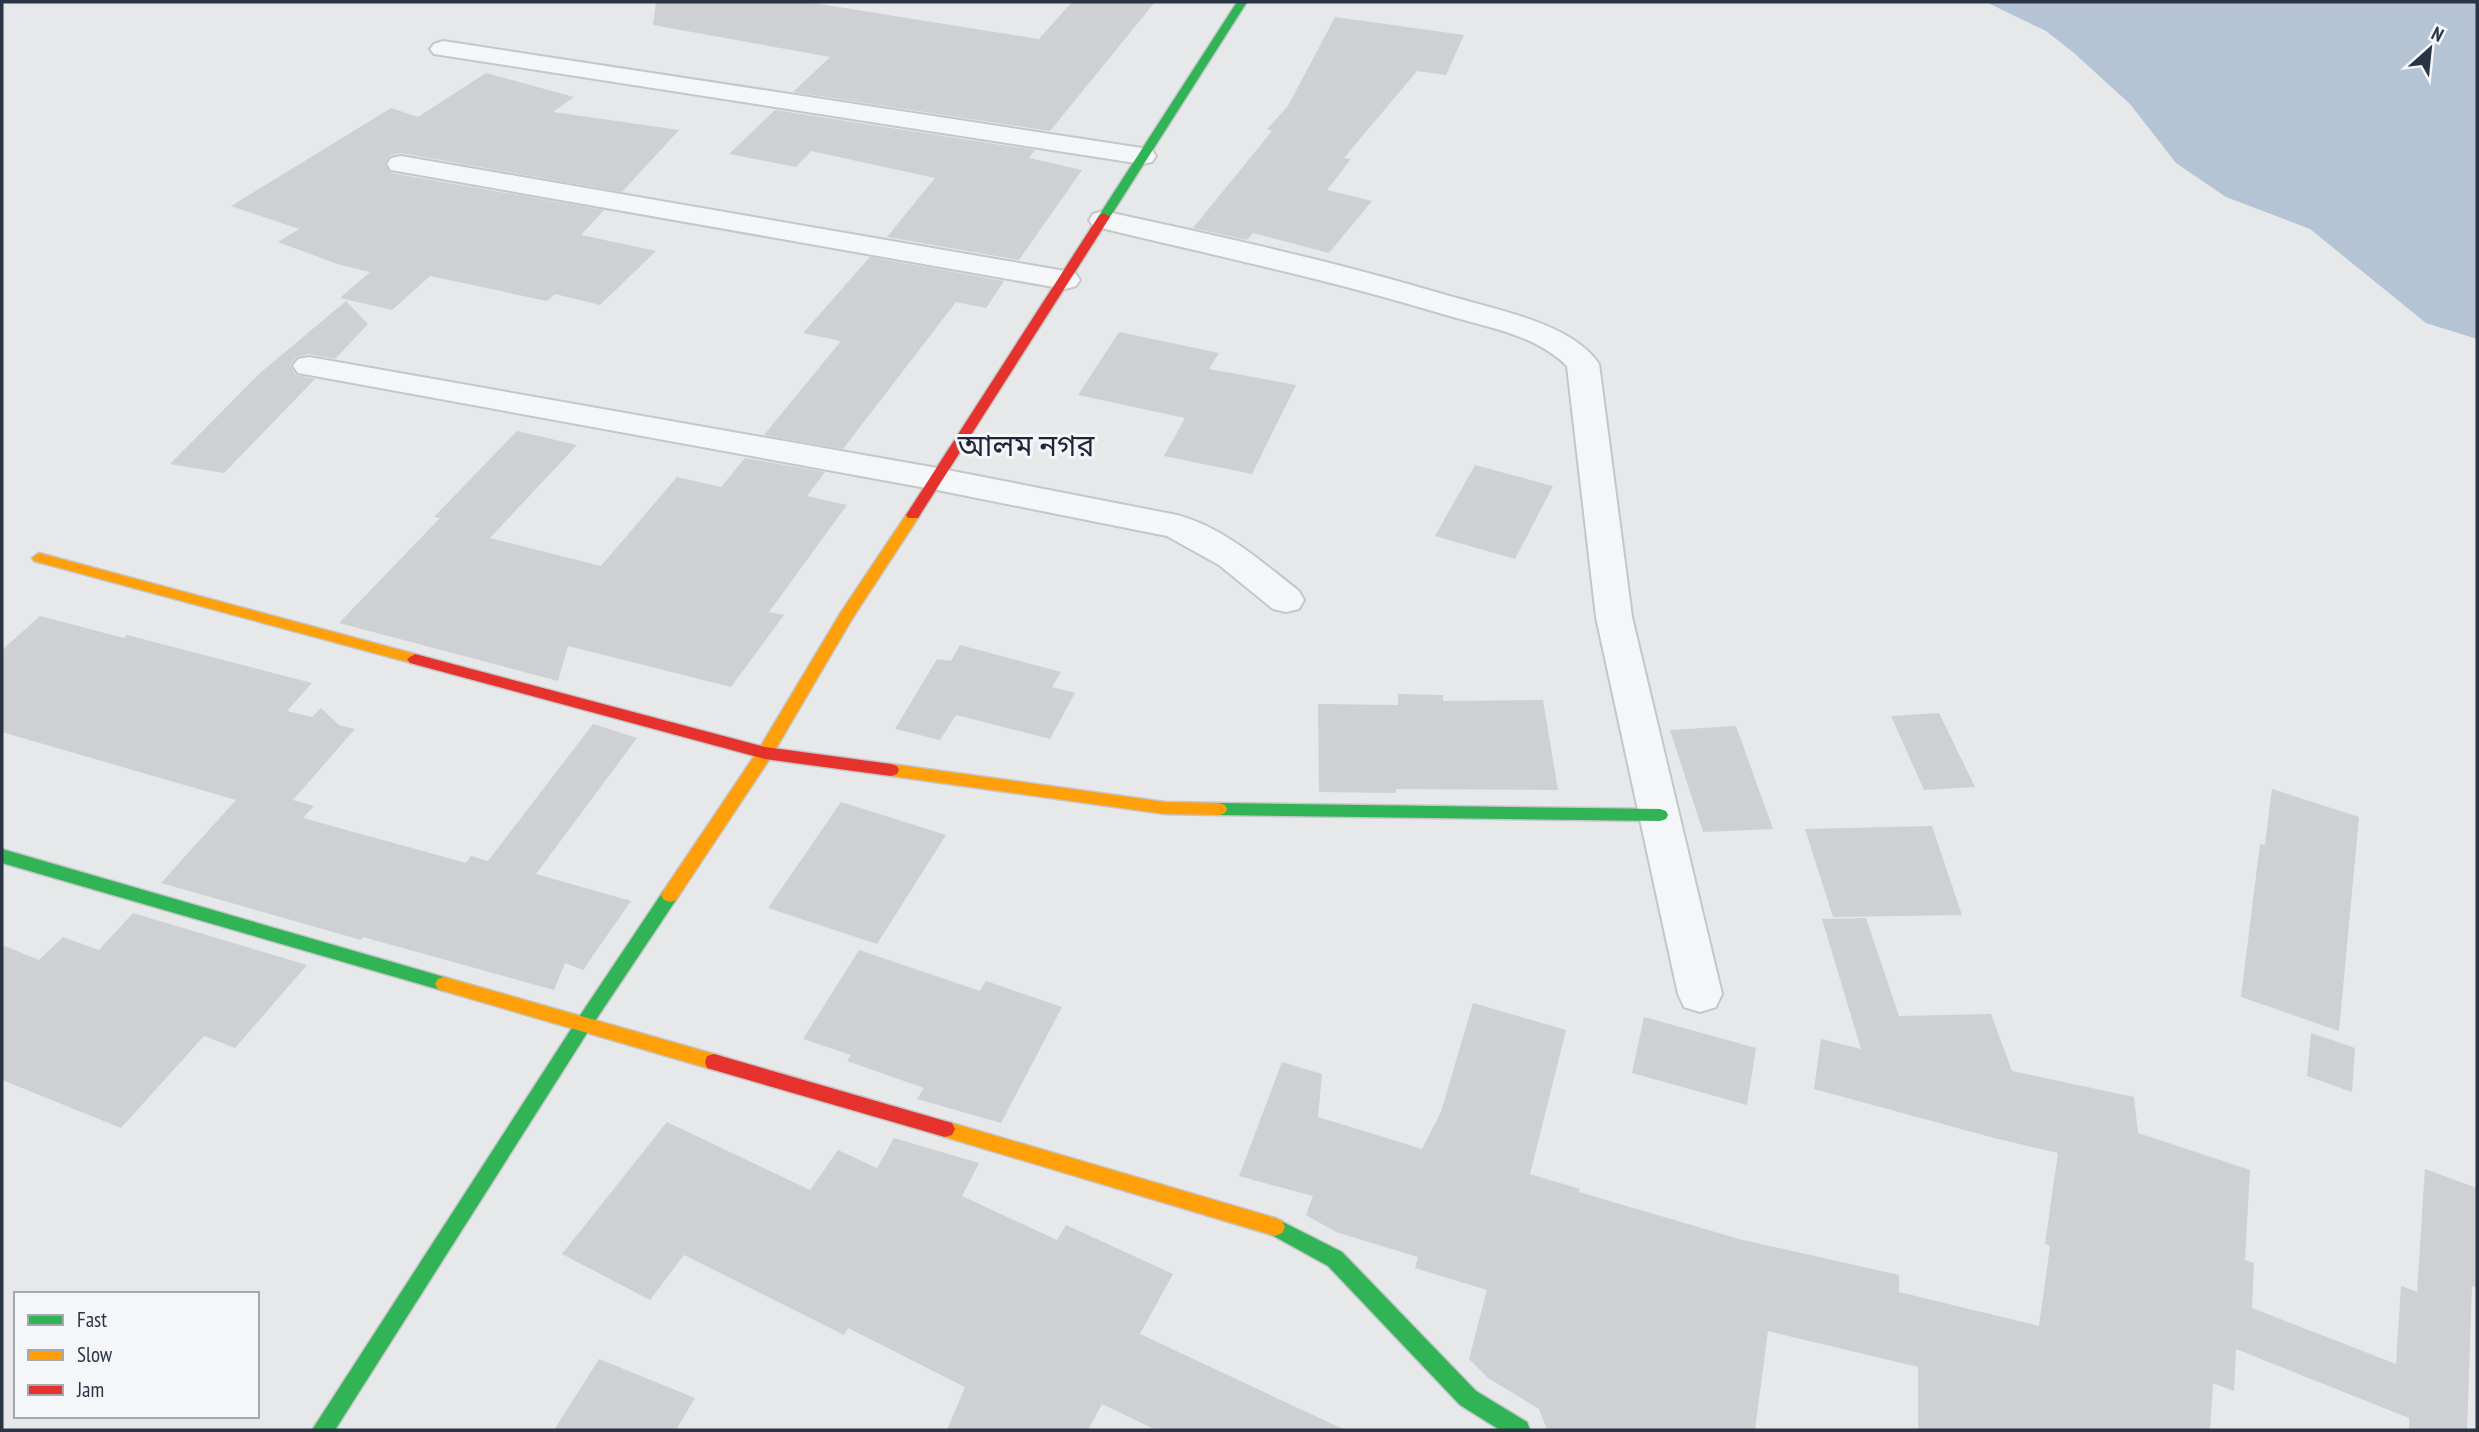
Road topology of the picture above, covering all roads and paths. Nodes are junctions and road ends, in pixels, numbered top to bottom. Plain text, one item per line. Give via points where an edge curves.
1 (1242, 2) edge
2 (443, 49) dead end
3 (1142, 156) junction
4 (401, 164) dead end
5 (1103, 220) junction
6 (1065, 280) junction
7 (309, 366) dead end
8 (937, 479) junction
9 (39, 558) dead end
10 (1286, 600) dead end
11 (765, 753) junction
12 (1660, 815) junction
13 (2, 856) edge
14 (1700, 994) dead end
15 (583, 1025) junction
16 (323, 1430) edge
17 (1519, 1430) edge

1 - 3 street
2 - 3 street
3 - 5 street
4 - 6 street
5 - 6 street
5 - 12 street via 1320,269 1546,337 1570,349 1583,364 1614,617
6 - 8 street
7 - 8 street
8 - 10 street via 1177,526 1232,557
8 - 11 street via 846,616
9 - 11 street
11 - 12 street via 1165,808
11 - 15 street
12 - 14 street
13 - 15 street
15 - 16 street
15 - 17 street via 1268,1223 1335,1259 1468,1398

